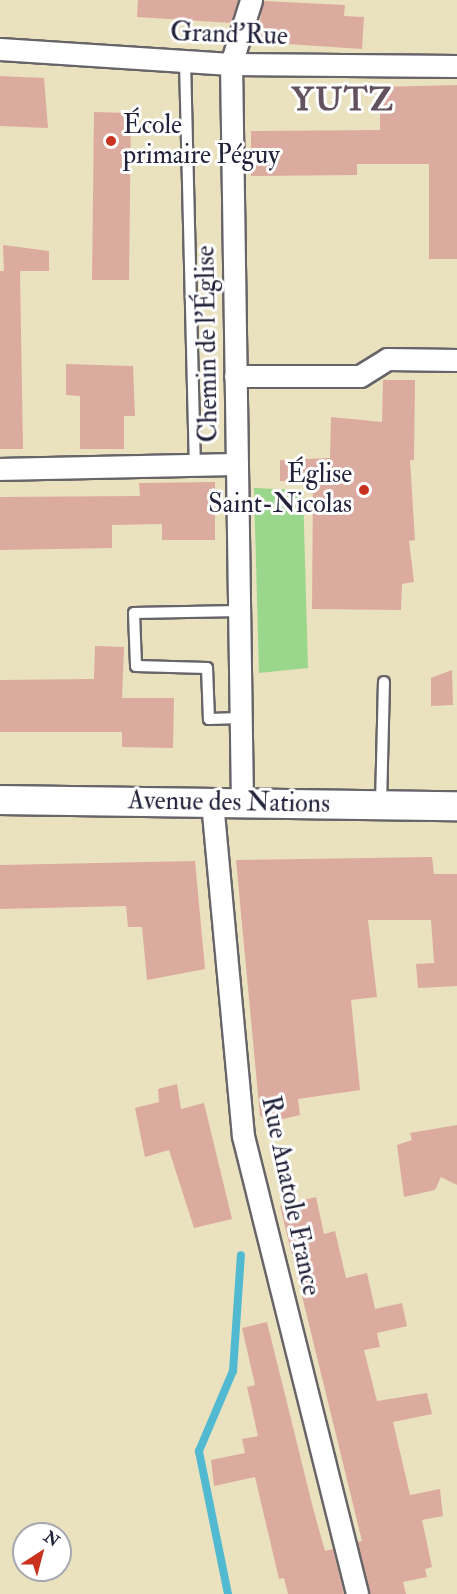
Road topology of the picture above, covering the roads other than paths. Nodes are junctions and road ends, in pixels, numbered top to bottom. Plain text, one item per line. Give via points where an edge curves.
1 (251, 0) edge
2 (0, 49) edge
3 (185, 61) junction
4 (231, 64) junction
5 (457, 66) edge
6 (457, 360) edge
7 (235, 376) junction
8 (237, 464) junction
9 (195, 465) junction
10 (0, 469) edge
11 (239, 610) junction
12 (384, 682) dead end
13 (240, 718) junction
14 (0, 800) edge
15 (212, 802) junction
16 (242, 803) junction
17 (381, 805) junction
18 (457, 806) edge
19 (357, 1594) edge

1 - 4 street, Chemin de l'Église
2 - 3 street, Grand'Rue
3 - 4 street, Grand'Rue
3 - 9 lane
4 - 5 street, Grand'Rue
4 - 7 street, Chemin de l'Église
6 - 7 street via 387,359 360,376
7 - 8 street, Chemin de l'Église
8 - 9 street
8 - 11 street, Chemin de l'Église
9 - 10 street
11 - 13 street, Chemin de l'Église
11 - 13 lane via 134,613 136,666 207,668 209,719
12 - 17 lane
13 - 16 street, Chemin de l'Église
14 - 15 main road, Avenue des Nations
15 - 16 main road, Avenue des Nations
15 - 19 street, Rue Anatole France via 243,1136
16 - 17 main road, Avenue des Nations
17 - 18 main road, Avenue des Nations

